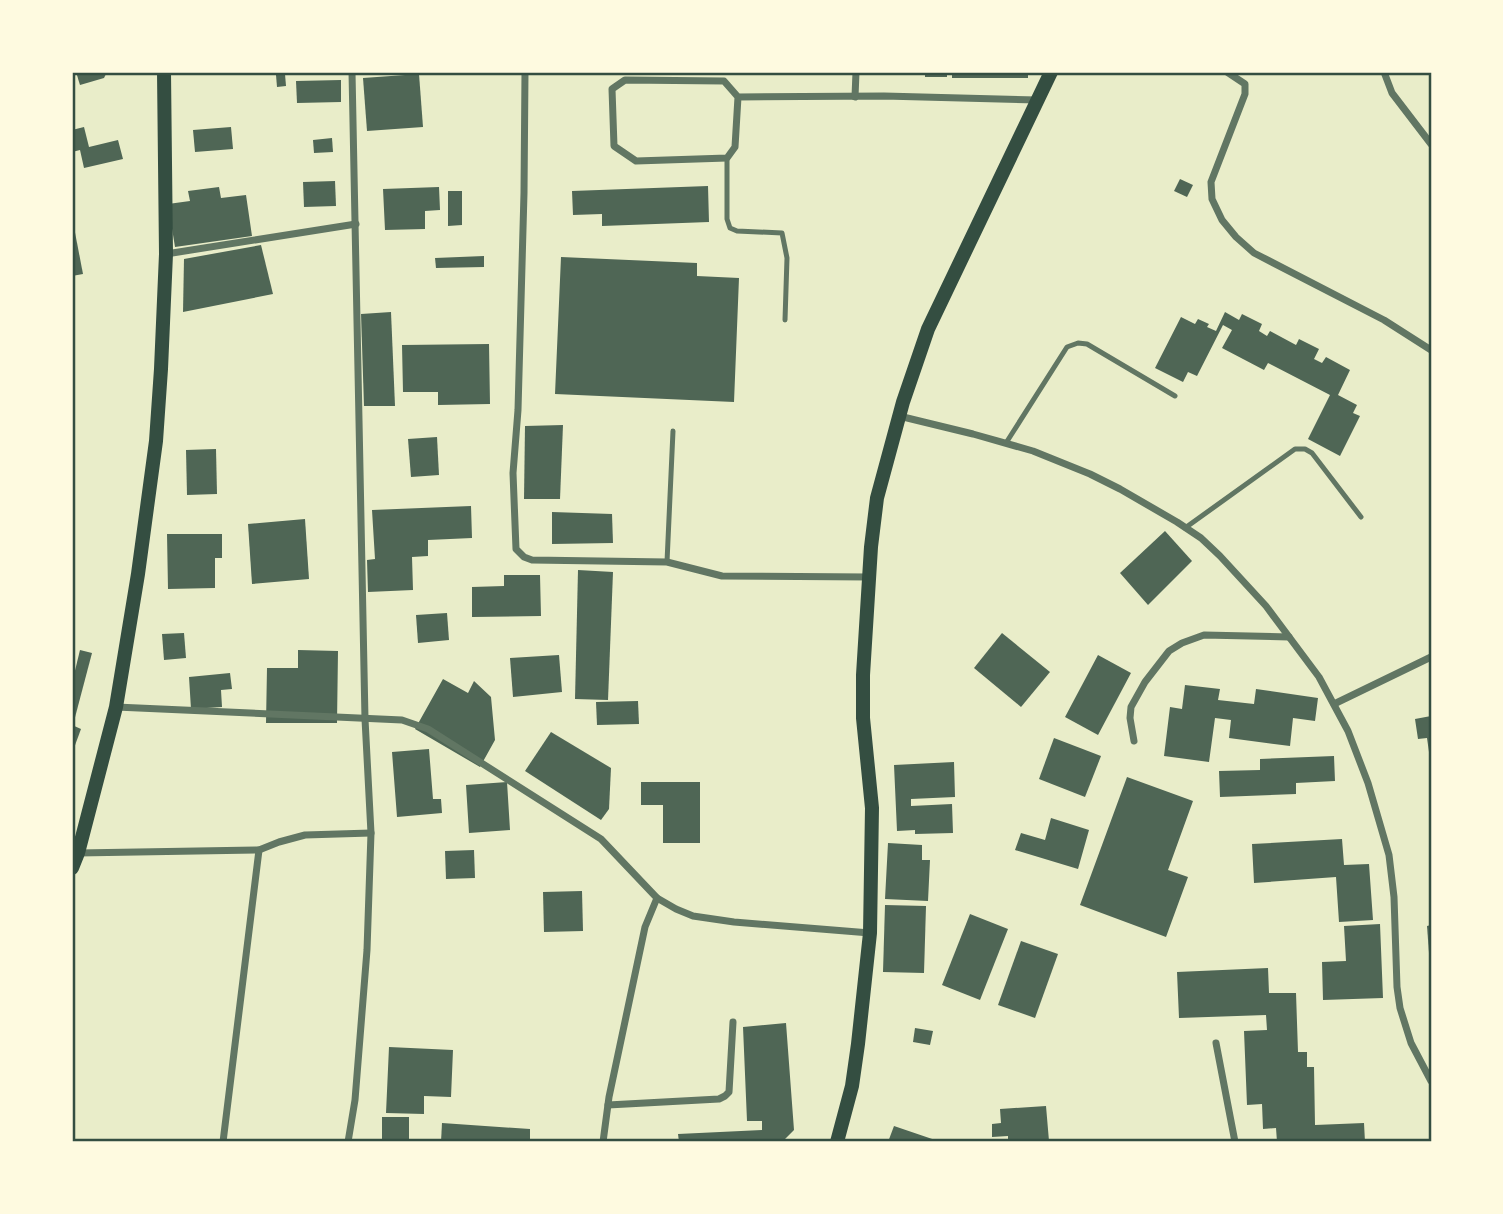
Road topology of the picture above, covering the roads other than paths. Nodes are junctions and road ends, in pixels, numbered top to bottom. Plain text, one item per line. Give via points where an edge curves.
1 (164, 72) edge
2 (352, 72) edge
3 (525, 72) edge
4 (856, 72) edge
5 (1051, 72) edge
6 (1227, 72) edge
7 (1384, 72) edge
8 (738, 97) junction
9 (855, 97) junction
10 (1037, 100) junction
11 (1431, 144) edge
12 (727, 158) junction
13 (356, 224) junction
14 (166, 254) junction
15 (785, 320) dead end
16 (1431, 350) edge
17 (1175, 396) dead end
18 (899, 416) junction
19 (673, 431) dead end
20 (1006, 443) junction
21 (1361, 517) dead end
22 (1185, 528) junction
23 (667, 562) junction
24 (869, 578) junction
25 (1289, 637) junction
26 (1431, 657) edge
27 (1334, 704) junction
28 (116, 707) junction
29 (365, 719) junction
30 (1134, 741) dead end
31 (371, 833) junction
32 (259, 850) junction
33 (78, 853) junction
34 (72, 868) edge
35 (657, 898) junction
36 (870, 933) junction
37 (733, 1022) dead end
38 (1216, 1043) dead end
39 (1431, 1080) edge
40 (608, 1105) junction
41 (223, 1142) edge
42 (348, 1142) edge
43 (603, 1142) edge
44 (837, 1142) edge
45 (1235, 1142) edge

1 - 14 main road
2 - 13 street
3 - 23 street via 513,473 516,548 532,560
4 - 9 street
5 - 10 main road
6 - 16 street via 1245,84 1245,94 1211,182 1212,199 1222,220 1262,259 1384,320
7 - 11 street via 1392,93
8 - 9 street
8 - 12 street via 735,147
8 - 12 street via 724,81 625,80 612,89 614,146 636,161
9 - 10 street
10 - 18 main road via 928,329
12 - 15 lane via 730,228 782,233 787,258
13 - 14 street
13 - 29 street
14 - 28 main road via 156,441
17 - 20 lane via 1078,343 1067,347
18 - 20 street
18 - 24 main road via 877,498
19 - 23 lane
20 - 22 street via 1090,474
21 - 22 lane via 1312,453 1295,449
22 - 25 street via 1220,556
23 - 24 street via 722,576
24 - 36 main road via 863,718 872,808
25 - 27 street
25 - 30 street via 1204,635 1169,651 1131,707
26 - 27 street
27 - 39 street via 1368,783 1384,835 1394,897 1401,1008 1411,1043
28 - 29 street
28 - 33 main road
29 - 31 street
29 - 35 street via 402,720 428,729 601,839
31 - 32 street via 305,835
31 - 42 street via 367,950
32 - 33 street
32 - 41 street
33 - 34 main road
35 - 36 street via 693,916
35 - 40 street via 645,927
36 - 44 main road via 852,1086
37 - 40 street via 729,1092 725,1096
38 - 45 street
40 - 43 street

